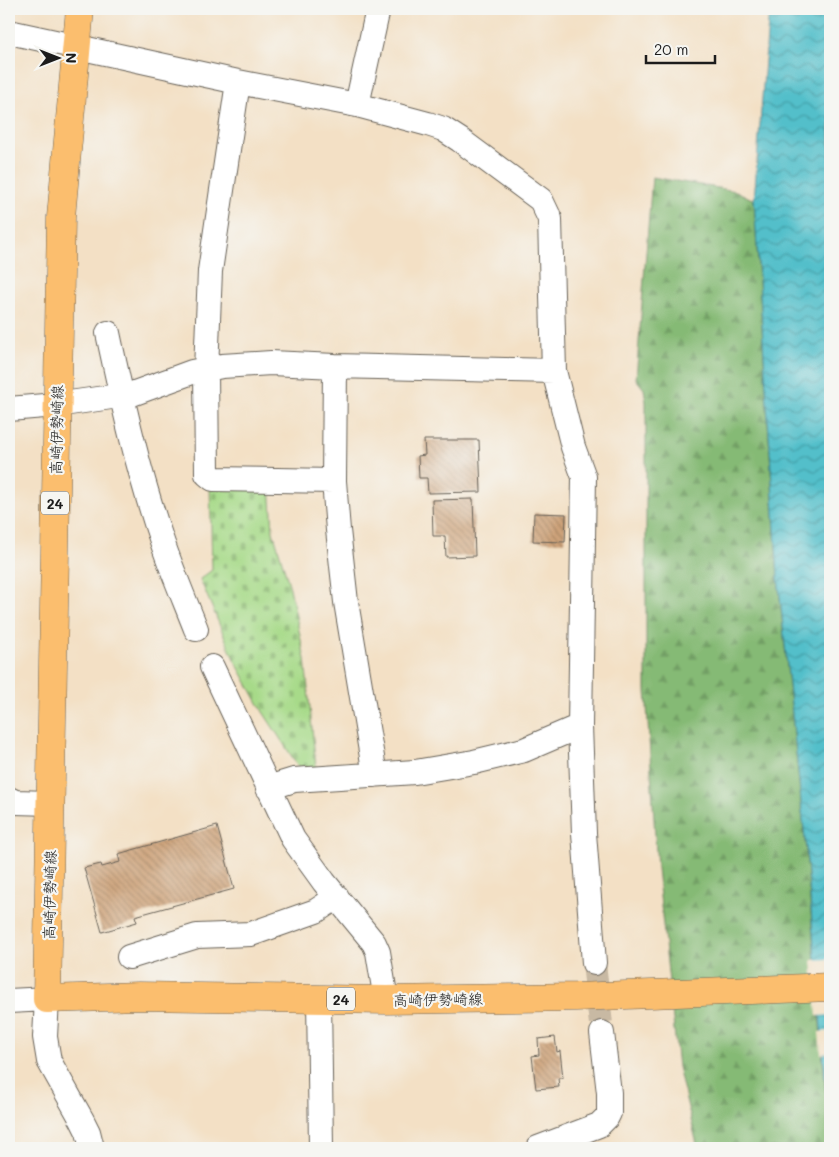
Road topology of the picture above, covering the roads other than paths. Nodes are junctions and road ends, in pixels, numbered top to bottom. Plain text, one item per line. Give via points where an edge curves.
1 (80, 9) edge
2 (378, 9) edge
3 (9, 32) edge
4 (75, 46) junction
5 (238, 82) junction
6 (357, 105) junction
7 (108, 333) dead end
8 (335, 366) junction
9 (206, 370) junction
10 (554, 371) junction
11 (121, 396) junction
12 (56, 405) junction
13 (9, 409) edge
14 (334, 481) junction
15 (196, 630) dead end
16 (212, 668) dead end
17 (580, 726) junction
18 (375, 775) junction
19 (268, 788) junction
20 (9, 799) edge
21 (51, 803) junction
22 (336, 897) junction
23 (129, 957) dead end
24 (594, 963) tunnel mouth
25 (830, 987) edge
26 (319, 998) junction
27 (46, 999) junction
28 (386, 1000) junction
29 (9, 1001) edge
30 (602, 1033) tunnel mouth
31 (92, 1148) edge
32 (322, 1148) edge
33 (538, 1148) edge

1 - 4 main road, 高崎伊勢崎線 / 24
2 - 6 street
3 - 4 street
4 - 5 street
4 - 12 main road, 高崎伊勢崎線 / 24 via 60,217
5 - 6 street
5 - 9 street via 210,271
6 - 10 street via 443,129 541,200 550,219
7 - 11 street
8 - 9 street via 271,363
8 - 10 street
8 - 14 street
9 - 11 street
9 - 14 street via 207,474 213,479
10 - 17 street via 584,477
11 - 12 street
11 - 15 street via 160,536
12 - 13 street
12 - 21 main road, 高崎伊勢崎線 / 24
14 - 18 street via 346,602
16 - 19 street
17 - 18 street via 524,750 474,762
17 - 24 street
18 - 19 street via 294,780
19 - 22 street via 293,839
20 - 21 street
21 - 27 main road, 高崎伊勢崎線 / 24
22 - 23 street via 316,911 251,934 197,936
22 - 28 street via 374,943
25 - 28 main road, 高崎伊勢崎線 / 24
26 - 27 main road, 高崎伊勢崎線 / 24 via 138,996
26 - 28 main road, 高崎伊勢崎線 / 24
26 - 32 street
27 - 29 street
27 - 31 street via 45,1037 49,1061 88,1132
30 - 33 street via 609,1093 607,1117 598,1125

